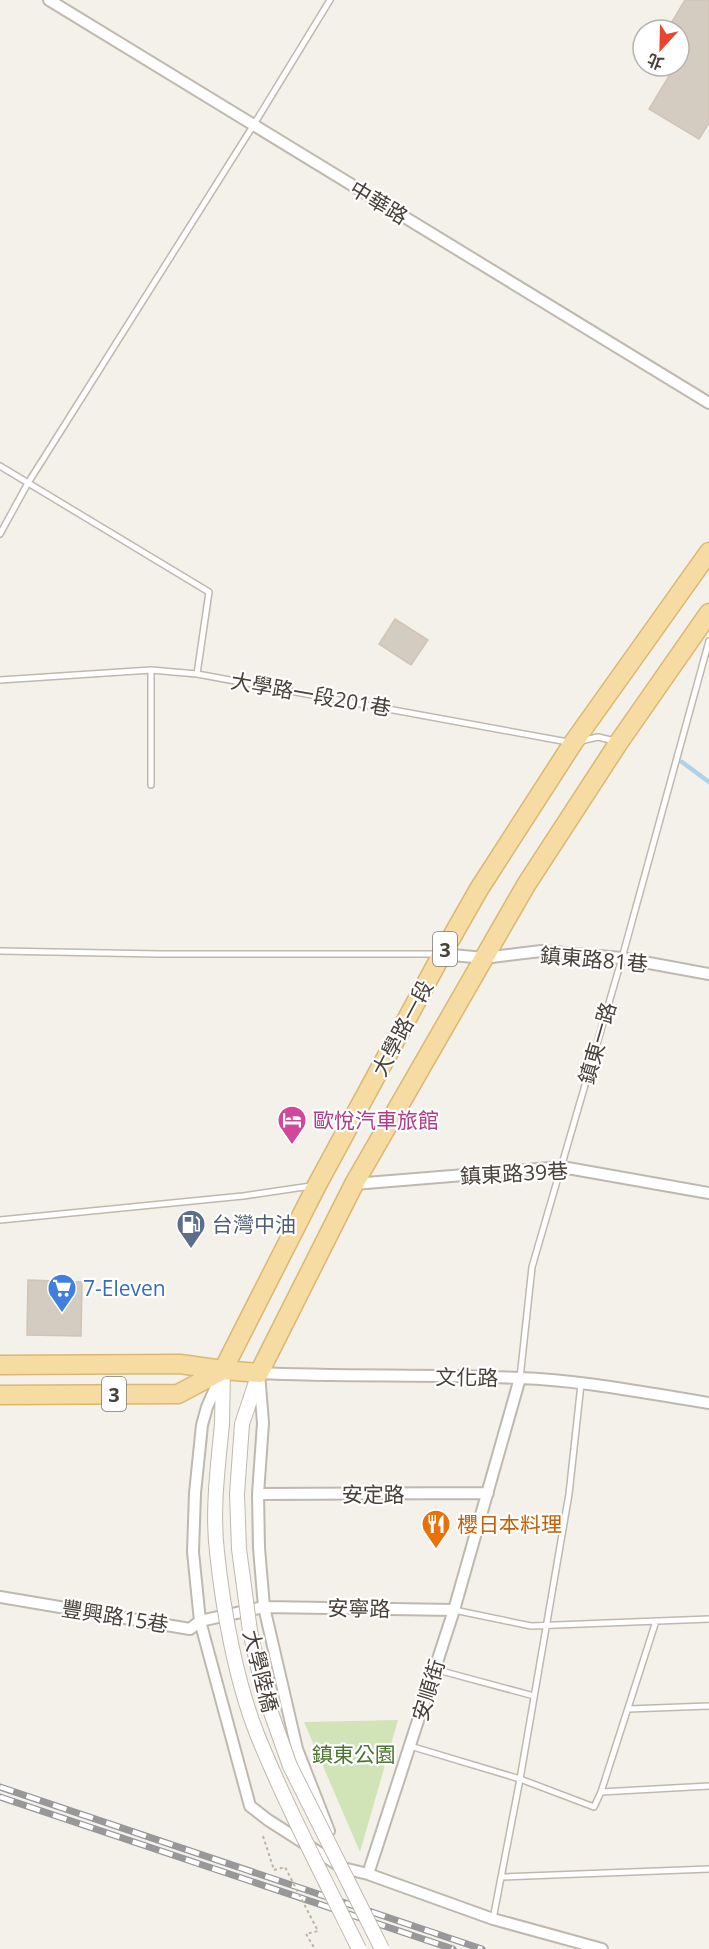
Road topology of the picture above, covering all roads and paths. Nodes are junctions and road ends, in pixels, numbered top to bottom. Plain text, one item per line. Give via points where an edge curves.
1 (49, 0) edge
2 (330, 0) edge
3 (253, 126) junction
4 (709, 403) edge
5 (0, 466) edge
6 (28, 483) junction
7 (0, 534) edge
8 (709, 552) edge
9 (709, 613) edge
10 (709, 641) edge
11 (151, 670) junction
12 (197, 674) junction
13 (0, 680) edge
14 (620, 742) junction
15 (573, 743) junction
16 (151, 785) dead end
17 (0, 951) edge
18 (442, 954) junction
19 (484, 958) junction
20 (622, 958) junction
21 (709, 974) edge
22 (562, 1167) junction
23 (354, 1184) junction
24 (317, 1185) junction
25 (709, 1193) edge
26 (0, 1220) edge
27 (0, 1365) edge
28 (223, 1370) junction
29 (259, 1372) junction
30 (520, 1378) junction
31 (581, 1384) junction
32 (0, 1395) edge
33 (709, 1402) edge
34 (488, 1493) junction
35 (258, 1494) junction
36 (0, 1597) edge
37 (264, 1606) junction
38 (454, 1610) junction
39 (709, 1619) edge
40 (656, 1621) junction
41 (200, 1622) junction
42 (546, 1625) junction
43 (434, 1668) junction
44 (534, 1696) junction
45 (709, 1706) edge
46 (628, 1709) junction
47 (411, 1746) junction
48 (520, 1779) junction
49 (709, 1786) edge
50 (602, 1792) junction
51 (263, 1836) dead end
52 (343, 1868) junction
53 (709, 1869) edge
54 (368, 1874) junction
55 (501, 1877) junction
56 (493, 1919) junction
57 (315, 1949) edge
58 (359, 1949) edge
59 (382, 1949) edge
60 (602, 1949) edge

1 - 3 street, 中華路
2 - 3 lane
3 - 4 street, 中華路
3 - 6 lane
5 - 6 lane
6 - 7 lane
6 - 12 lane via 209,592
8 - 15 main road, 大學路一段 / 3
9 - 14 main road, 大學路一段 / 3
10 - 20 lane, 鎮東一路
11 - 12 lane, 大學路一段201巷
11 - 13 lane, 大學路一段201巷
11 - 16 lane
12 - 15 lane, 大學路一段201巷
14 - 15 lane, 大學路一段201巷 via 598,737
14 - 19 main road, 大學路一段 / 3 via 526,885
15 - 18 main road, 大學路一段 / 3
17 - 18 lane
18 - 19 street, 鎮東路81巷
18 - 24 main road, 大學路一段 / 3
19 - 20 street, 鎮東路81巷 via 541,951
19 - 23 main road, 大學路一段 / 3
20 - 21 street, 鎮東路81巷
20 - 22 lane, 鎮東一路
22 - 23 street, 鎮東路39巷
22 - 25 street, 鎮東路39巷
22 - 30 lane, 鎮東一路 via 532,1266
23 - 29 main road, 大學路一段 / 3
24 - 26 lane
24 - 28 main road, 大學路一段 / 3
27 - 28 main road, 文化路 / 3 via 180,1364
28 - 29 main road, 文化路 / 3
28 - 32 main road, 3 via 178,1394
28 - 41 street via 202,1425 195,1492 193,1552
28 - 58 street, 大學陸橋, bridge via 216,1551 240,1680 257,1733 299,1828
29 - 30 street, 文化路
29 - 35 street via 262,1423
29 - 59 street, 大學陸橋, bridge via 242,1424 237,1494 239,1549 250,1631 263,1690 290,1766
30 - 31 street, 文化路
30 - 34 street, 安順街
31 - 33 street, 文化路
31 - 42 lane
34 - 35 street, 安定路
34 - 38 street, 安順街
35 - 37 street
36 - 41 street, 豐興路15巷 via 190,1629
37 - 38 street, 安寧路
37 - 41 street, 豐興路15巷
37 - 52 street via 297,1749
38 - 42 lane via 531,1626
38 - 43 street, 安順街
39 - 40 lane
40 - 42 lane
40 - 46 lane
41 - 52 street via 250,1806
42 - 44 lane
43 - 44 lane
43 - 47 street, 安順街
44 - 48 lane
45 - 46 lane
46 - 50 lane
47 - 48 lane
47 - 54 street, 安順街
48 - 50 lane via 594,1807
48 - 55 lane
49 - 50 lane
51 - 57 path, bridge via 274,1869 285,1867 318,1931 306,1934
52 - 54 street
53 - 55 lane
54 - 56 street
55 - 56 lane
56 - 60 street

